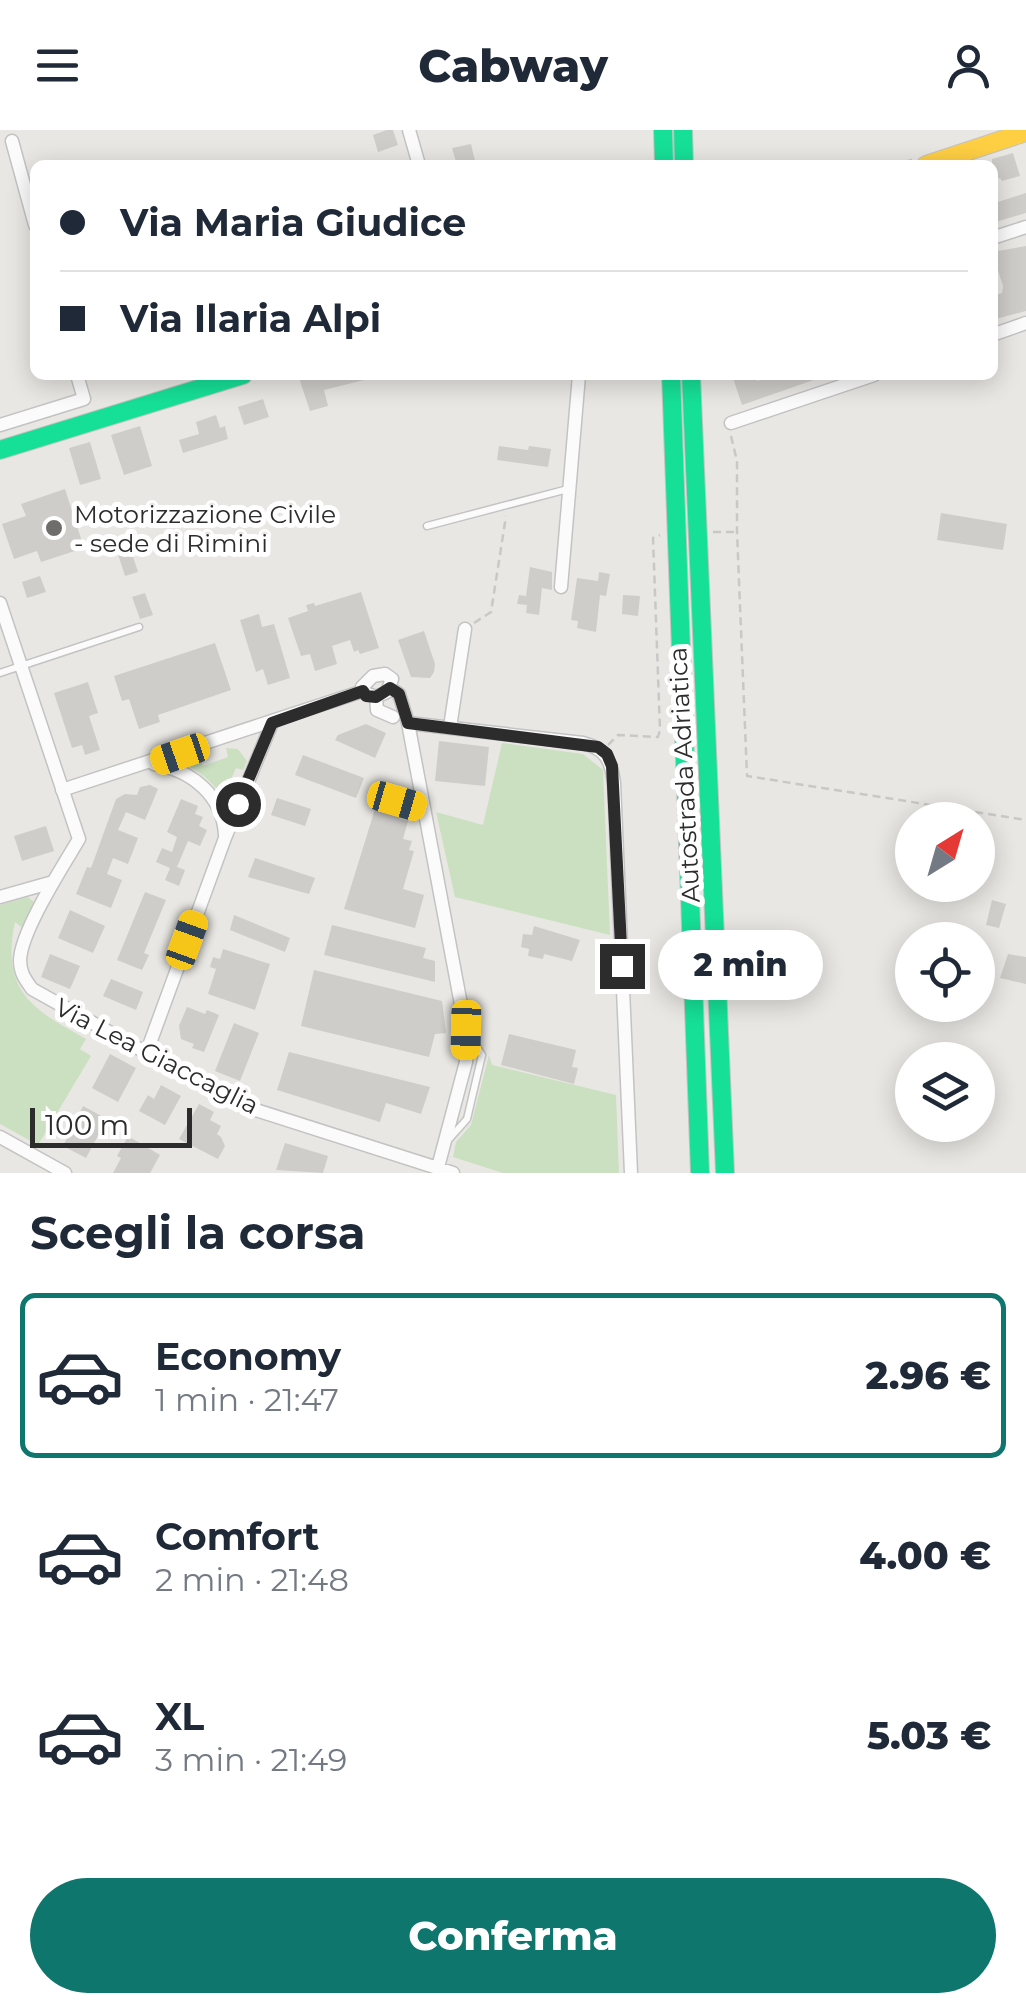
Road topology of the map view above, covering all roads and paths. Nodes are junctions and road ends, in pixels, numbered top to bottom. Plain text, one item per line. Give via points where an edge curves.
1 (408, 130) edge
2 (663, 130) edge
3 (683, 130) edge
4 (1025, 135) edge
5 (12, 142) dead end
6 (417, 160) edge
7 (664, 160) edge
8 (684, 160) edge
9 (942, 160) edge
10 (30, 207) edge
11 (1026, 227) edge
12 (998, 236) edge
13 (1026, 323) edge
14 (998, 332) edge
15 (79, 380) edge
16 (227, 380) edge
17 (579, 380) edge
18 (671, 380) edge
19 (691, 380) edge
20 (859, 380) edge
21 (731, 423) joint
22 (0, 425) edge
23 (0, 450) edge
24 (569, 489) junction
25 (508, 505) junction
26 (427, 526) dead end
27 (710, 532) dead end
28 (737, 532) junction
29 (666, 534) dead end
30 (561, 587) dead end
31 (0, 603) edge
32 (139, 628) dead end
33 (466, 628) joint
34 (21, 666) junction
35 (0, 673) edge
36 (390, 688) junction
37 (370, 694) junction
38 (392, 717) dead end
39 (272, 723) junction
40 (408, 723) junction
41 (450, 727) junction
42 (602, 751) junction
43 (149, 764) junction
44 (62, 790) junction
45 (378, 796) dead end
46 (424, 808) junction
47 (1026, 820) edge
48 (225, 838) junction
49 (53, 882) junction
50 (0, 897) edge
51 (146, 1054) junction
52 (0, 1137) edge
53 (438, 1167) junction
54 (64, 1173) edge
55 (453, 1173) edge
56 (631, 1173) edge
57 (700, 1173) edge
58 (726, 1173) edge

1 - 6 street
2 - 7 main road
3 - 8 main road
4 - 9 main road
5 - 10 street
11 - 12 street
13 - 14 street
15 - 22 street via 84,398
16 - 23 main road
17 - 24 street
18 - 57 main road, Autostrada Adriatica
19 - 58 main road, Autostrada Adriatica
20 - 21 street
21 - 28 path
24 - 25 lane
24 - 30 street
25 - 26 lane
25 - 33 path via 491,612
27 - 28 path
28 - 47 path via 747,776
29 - 42 path via 652,538 658,737 618,734
31 - 34 street, Via Lea Giaccaglia
32 - 34 lane
33 - 41 street
34 - 35 lane
34 - 44 street, Via Lea Giaccaglia
36 - 37 street
36 - 37 street via 392,679 378,674 364,683
36 - 40 street via 399,694
37 - 38 street via 377,710
37 - 39 street
39 - 43 street
39 - 48 street
40 - 41 street
40 - 46 street
41 - 42 street
42 - 56 street via 614,782
43 - 44 street
43 - 48 street via 184,773 204,788 220,810
44 - 49 street, Via Lea Giaccaglia via 79,840
45 - 46 lane
46 - 53 street via 466,1030 466,1062
48 - 51 street
49 - 50 street
49 - 51 street, Via Lea Giaccaglia via 22,948 22,976 46,999
51 - 53 street, Via Lea Giaccaglia via 240,1105
52 - 54 street
53 - 55 street, Via Lea Giaccaglia

